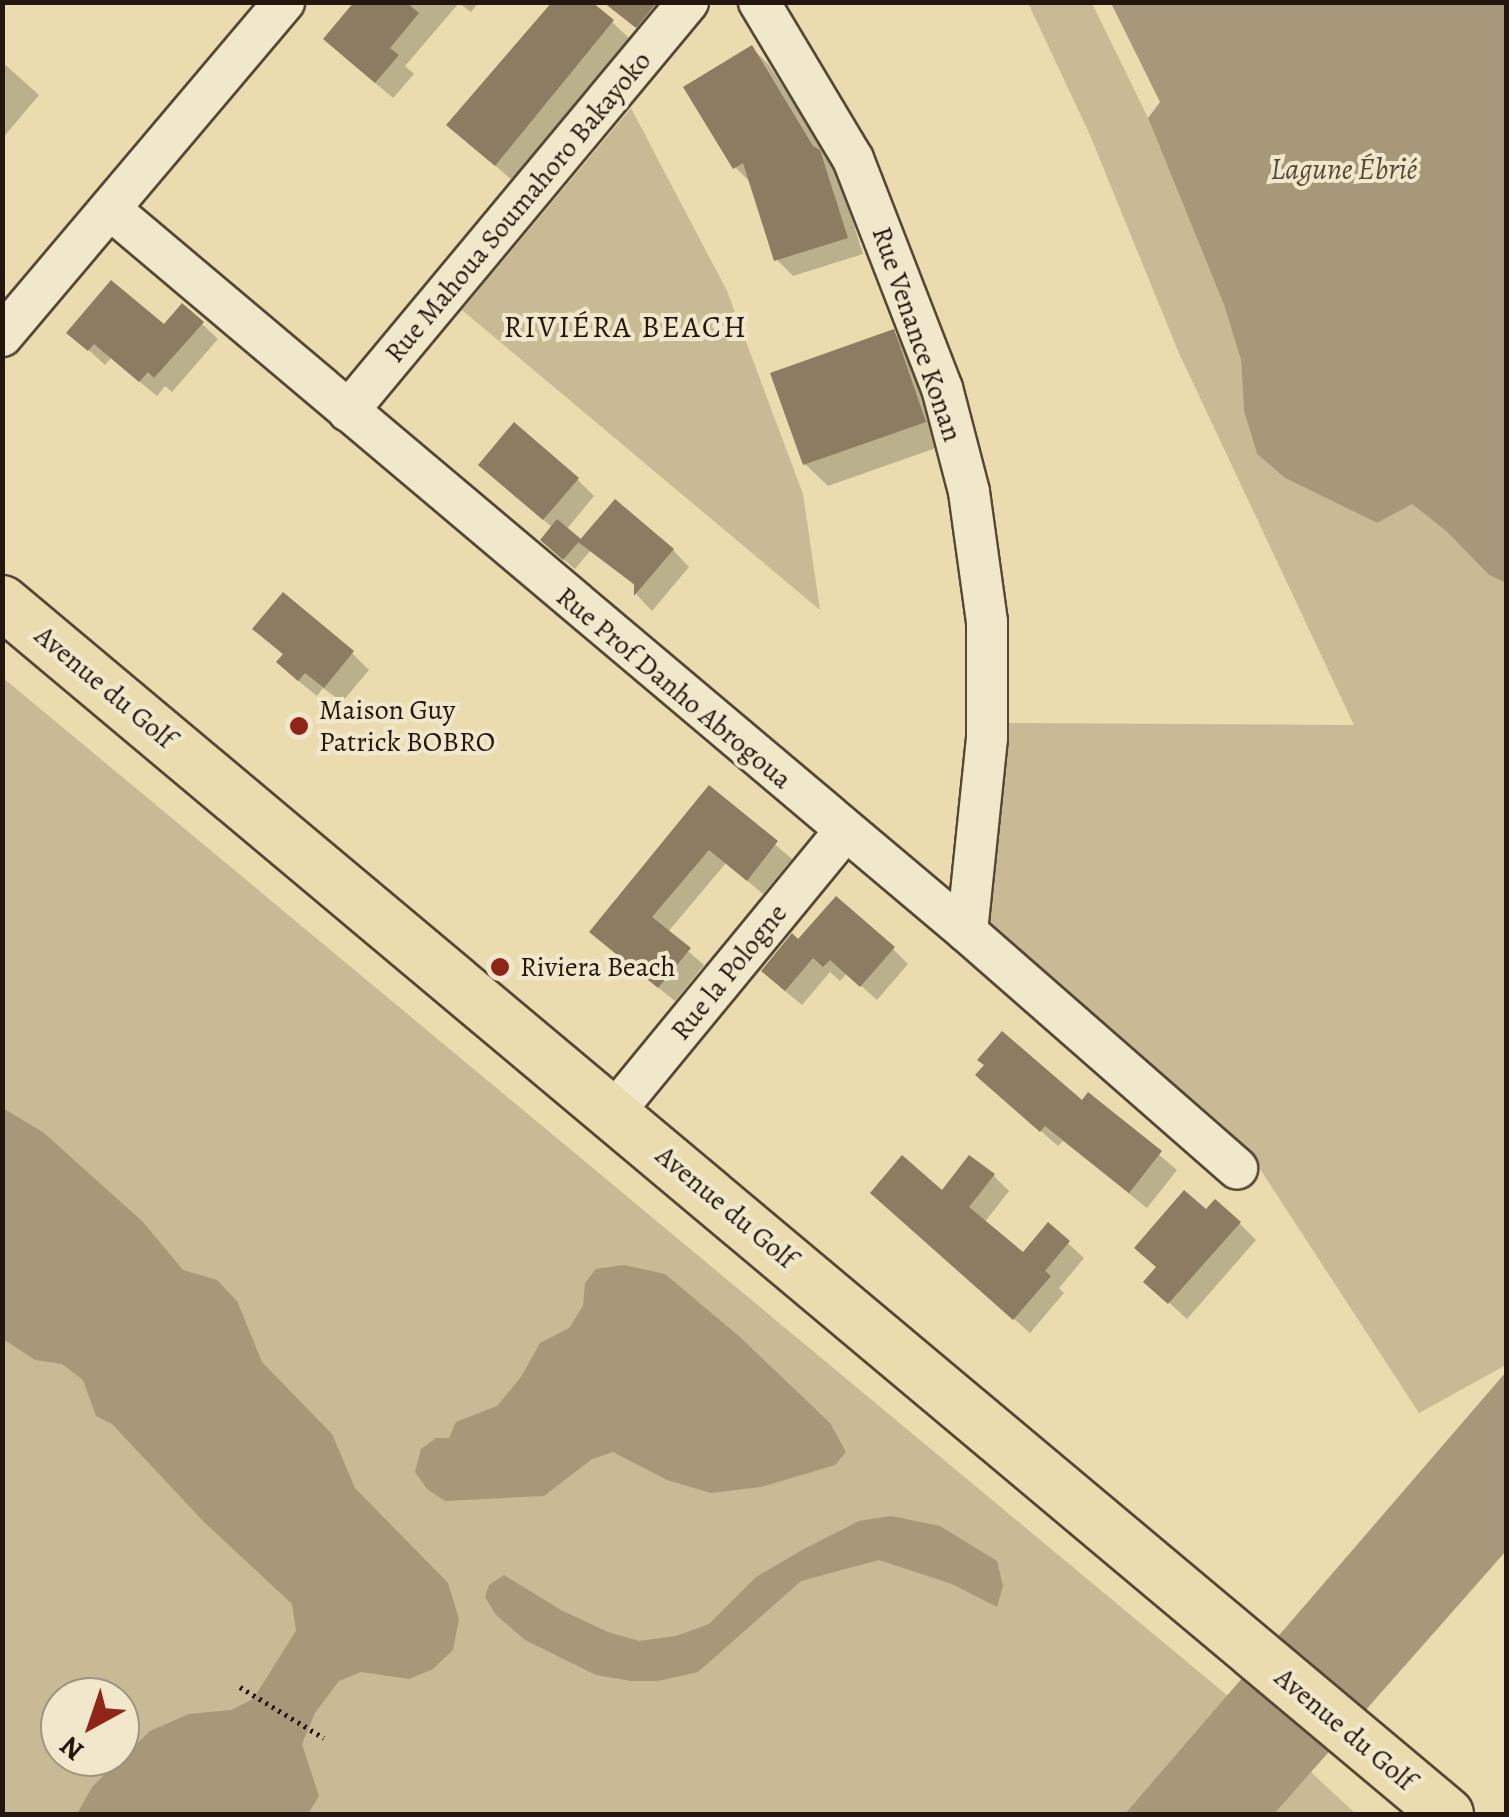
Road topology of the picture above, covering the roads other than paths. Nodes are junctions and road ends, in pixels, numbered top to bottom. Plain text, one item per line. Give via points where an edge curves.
1 (284, 2) edge
2 (688, 2) edge
3 (759, 2) edge
4 (110, 209) junction
5 (2, 336) edge
6 (348, 411) junction
7 (2, 602) edge
8 (844, 832) junction
9 (967, 932) junction
10 (614, 1112) junction
11 (1238, 1168) dead end
12 (1447, 1814) edge

1 - 4 street
2 - 6 street, Rue Mahoua Soumahoro Bakayoko
3 - 9 street, Rue Venance Konan via 853,160 942,388 968,492 986,622 987,738
4 - 5 street
4 - 6 street, Rue Prof Danho Abrogoua
6 - 8 street, Rue Prof Danho Abrogoua
7 - 10 main road, Avenue du Golf
8 - 9 street, Rue Prof Danho Abrogoua
8 - 10 street, Rue la Pologne
9 - 11 street, Rue Prof Danho Abrogoua
10 - 12 main road, Avenue du Golf

